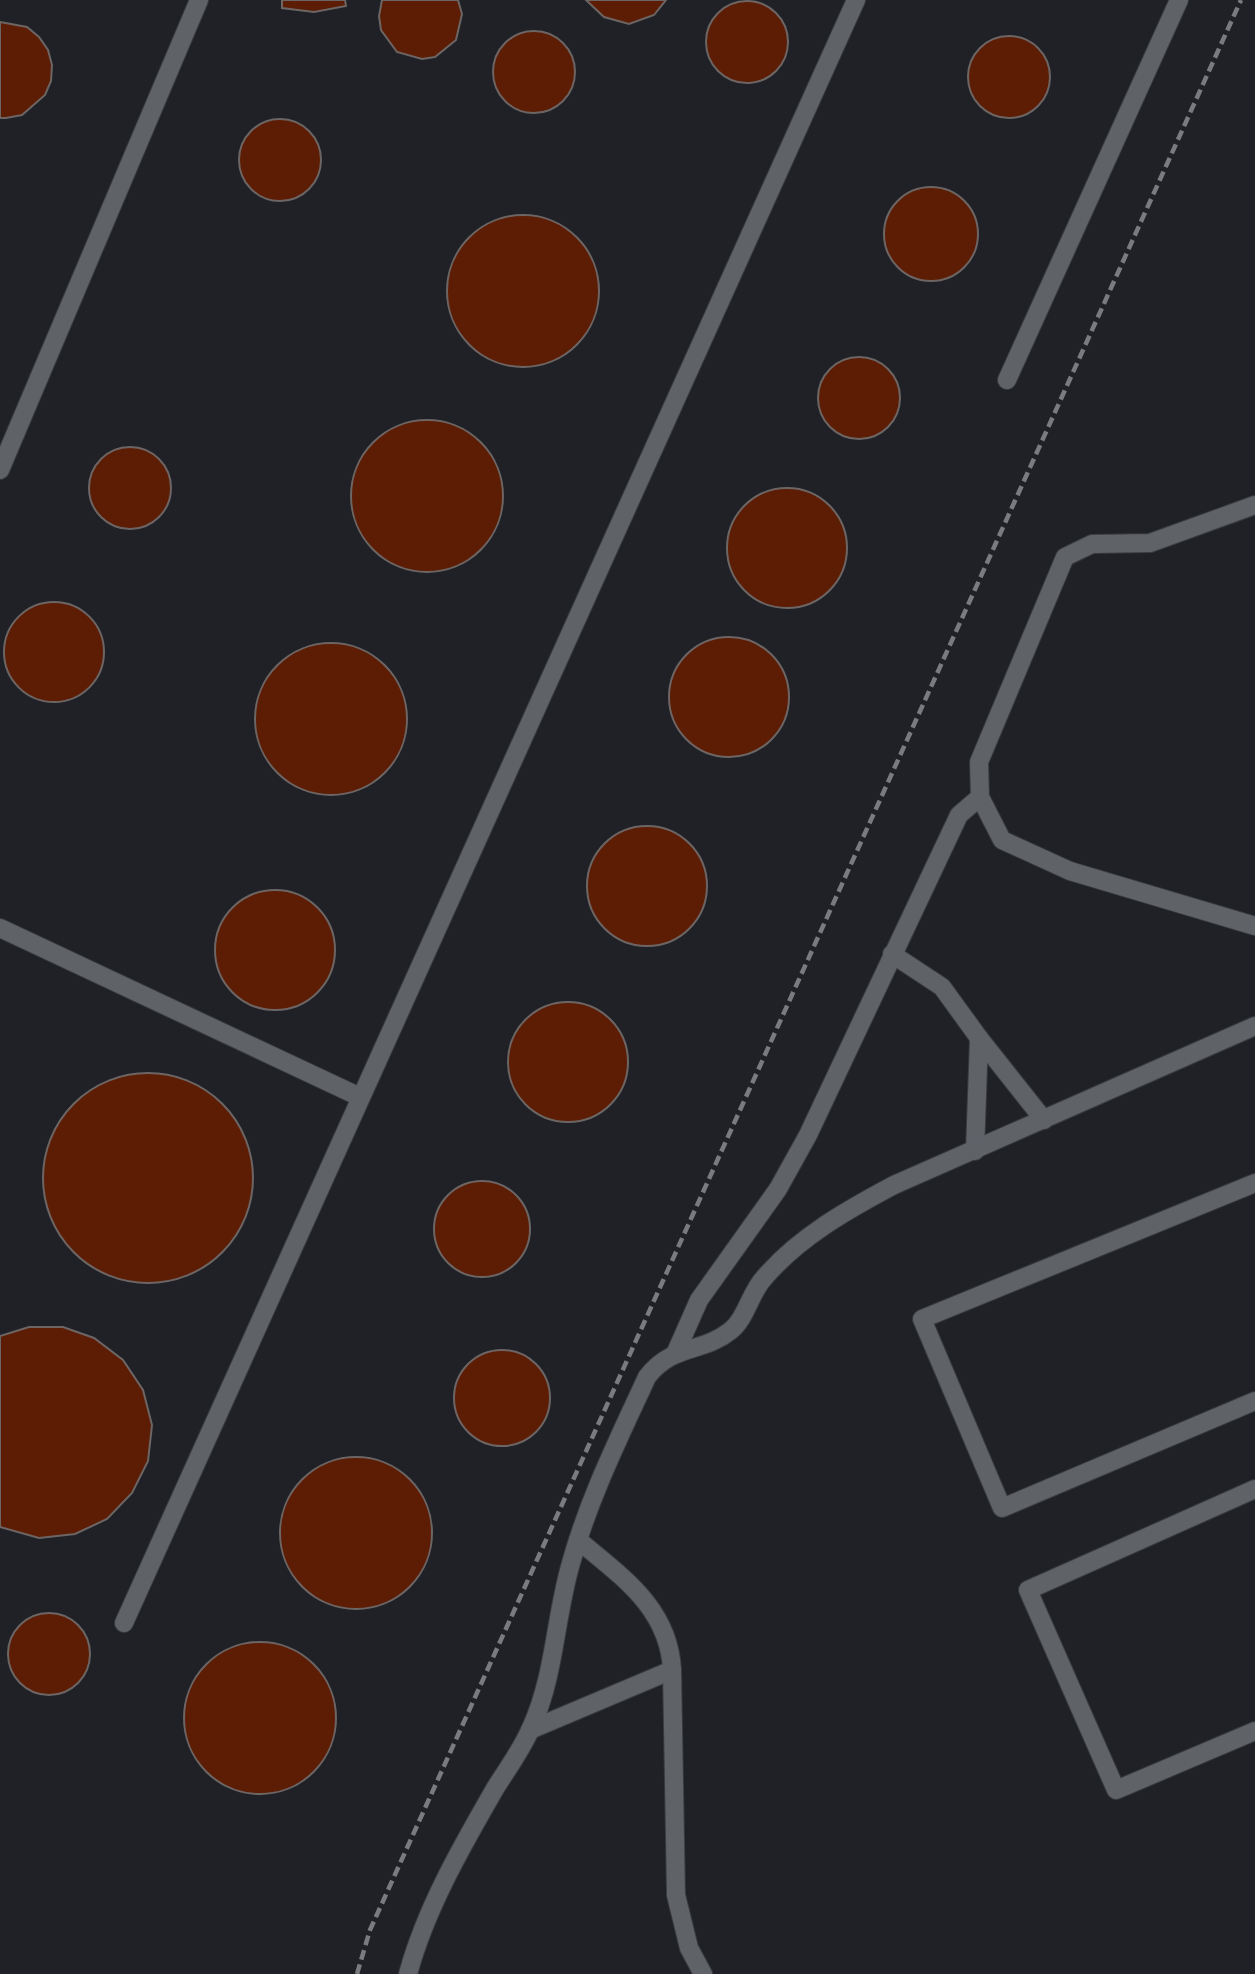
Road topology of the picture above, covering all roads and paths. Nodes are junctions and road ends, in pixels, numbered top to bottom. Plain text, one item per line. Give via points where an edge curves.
1 (199, 0) edge
2 (856, 0) edge
3 (1179, 0) edge
4 (1007, 380) dead end
5 (0, 470) edge
6 (1255, 505) edge
7 (980, 797) junction
8 (1255, 926) edge
9 (0, 928) edge
10 (892, 954) junction
11 (1255, 1026) edge
12 (979, 1038) junction
13 (360, 1097) junction
14 (1044, 1120) junction
15 (975, 1151) junction
16 (1255, 1183) edge
17 (676, 1352) junction
18 (1255, 1401) edge
19 (1255, 1489) edge
20 (578, 1540) junction
21 (124, 1623) dead end
22 (672, 1670) junction
23 (530, 1730) junction
24 (1255, 1731) edge
25 (408, 1974) edge
26 (703, 1974) edge

1 - 5 lane
2 - 13 lane
3 - 4 lane
6 - 7 lane via 1150,543 1092,544 1065,557 979,762
7 - 8 lane via 1002,840 1070,871
7 - 10 lane via 959,815
9 - 13 lane
10 - 12 lane via 942,988
10 - 17 lane via 808,1135 778,1189 699,1300
11 - 14 lane
12 - 14 lane
12 - 15 lane
13 - 21 lane
14 - 15 lane
15 - 17 lane via 894,1185 832,1221 764,1278 735,1327 723,1337
16 - 18 lane via 922,1319 1002,1508
17 - 20 lane via 647,1377 600,1479
19 - 24 lane via 1028,1590 1116,1790
20 - 22 lane via 640,1593 655,1613 666,1634
20 - 23 lane via 546,1688
22 - 23 lane
22 - 26 lane via 676,1895 689,1948
23 - 25 lane via 453,1864

